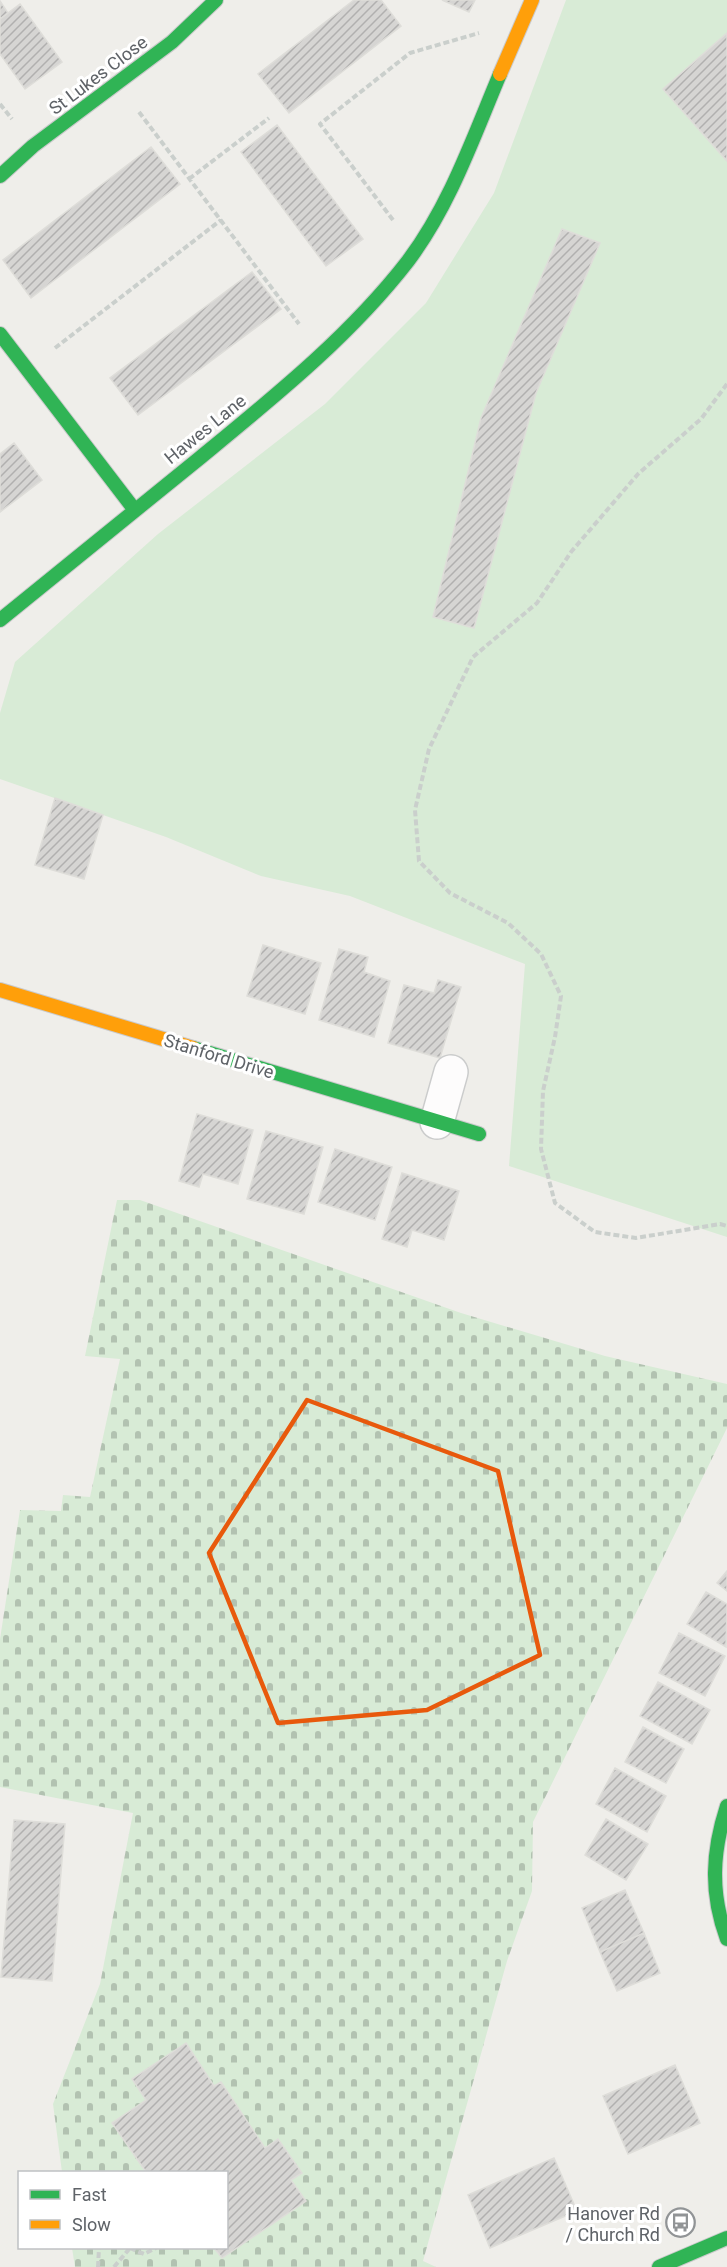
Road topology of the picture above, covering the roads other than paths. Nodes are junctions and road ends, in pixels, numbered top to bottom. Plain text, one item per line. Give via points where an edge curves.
1 (216, 0) edge
2 (532, 0) edge
3 (0, 176) edge
4 (0, 334) edge
5 (134, 509) junction
6 (0, 620) edge
7 (0, 990) edge
8 (451, 1072) dead end
9 (437, 1122) junction
10 (479, 1134) dead end
11 (727, 1806) edge
12 (727, 1939) edge
13 (727, 2238) edge
14 (659, 2267) edge

1 - 3 street, St Lukes Close via 172,42 33,146
2 - 5 street, Hawes Lane via 446,201 415,249 362,313 321,353 242,423
4 - 5 street
5 - 6 street, Hawes Lane
7 - 9 street, Stanford Drive
8 - 9 street
9 - 10 street, Stanford Drive
11 - 12 street via 717,1832 712,1876 718,1917
13 - 14 street

